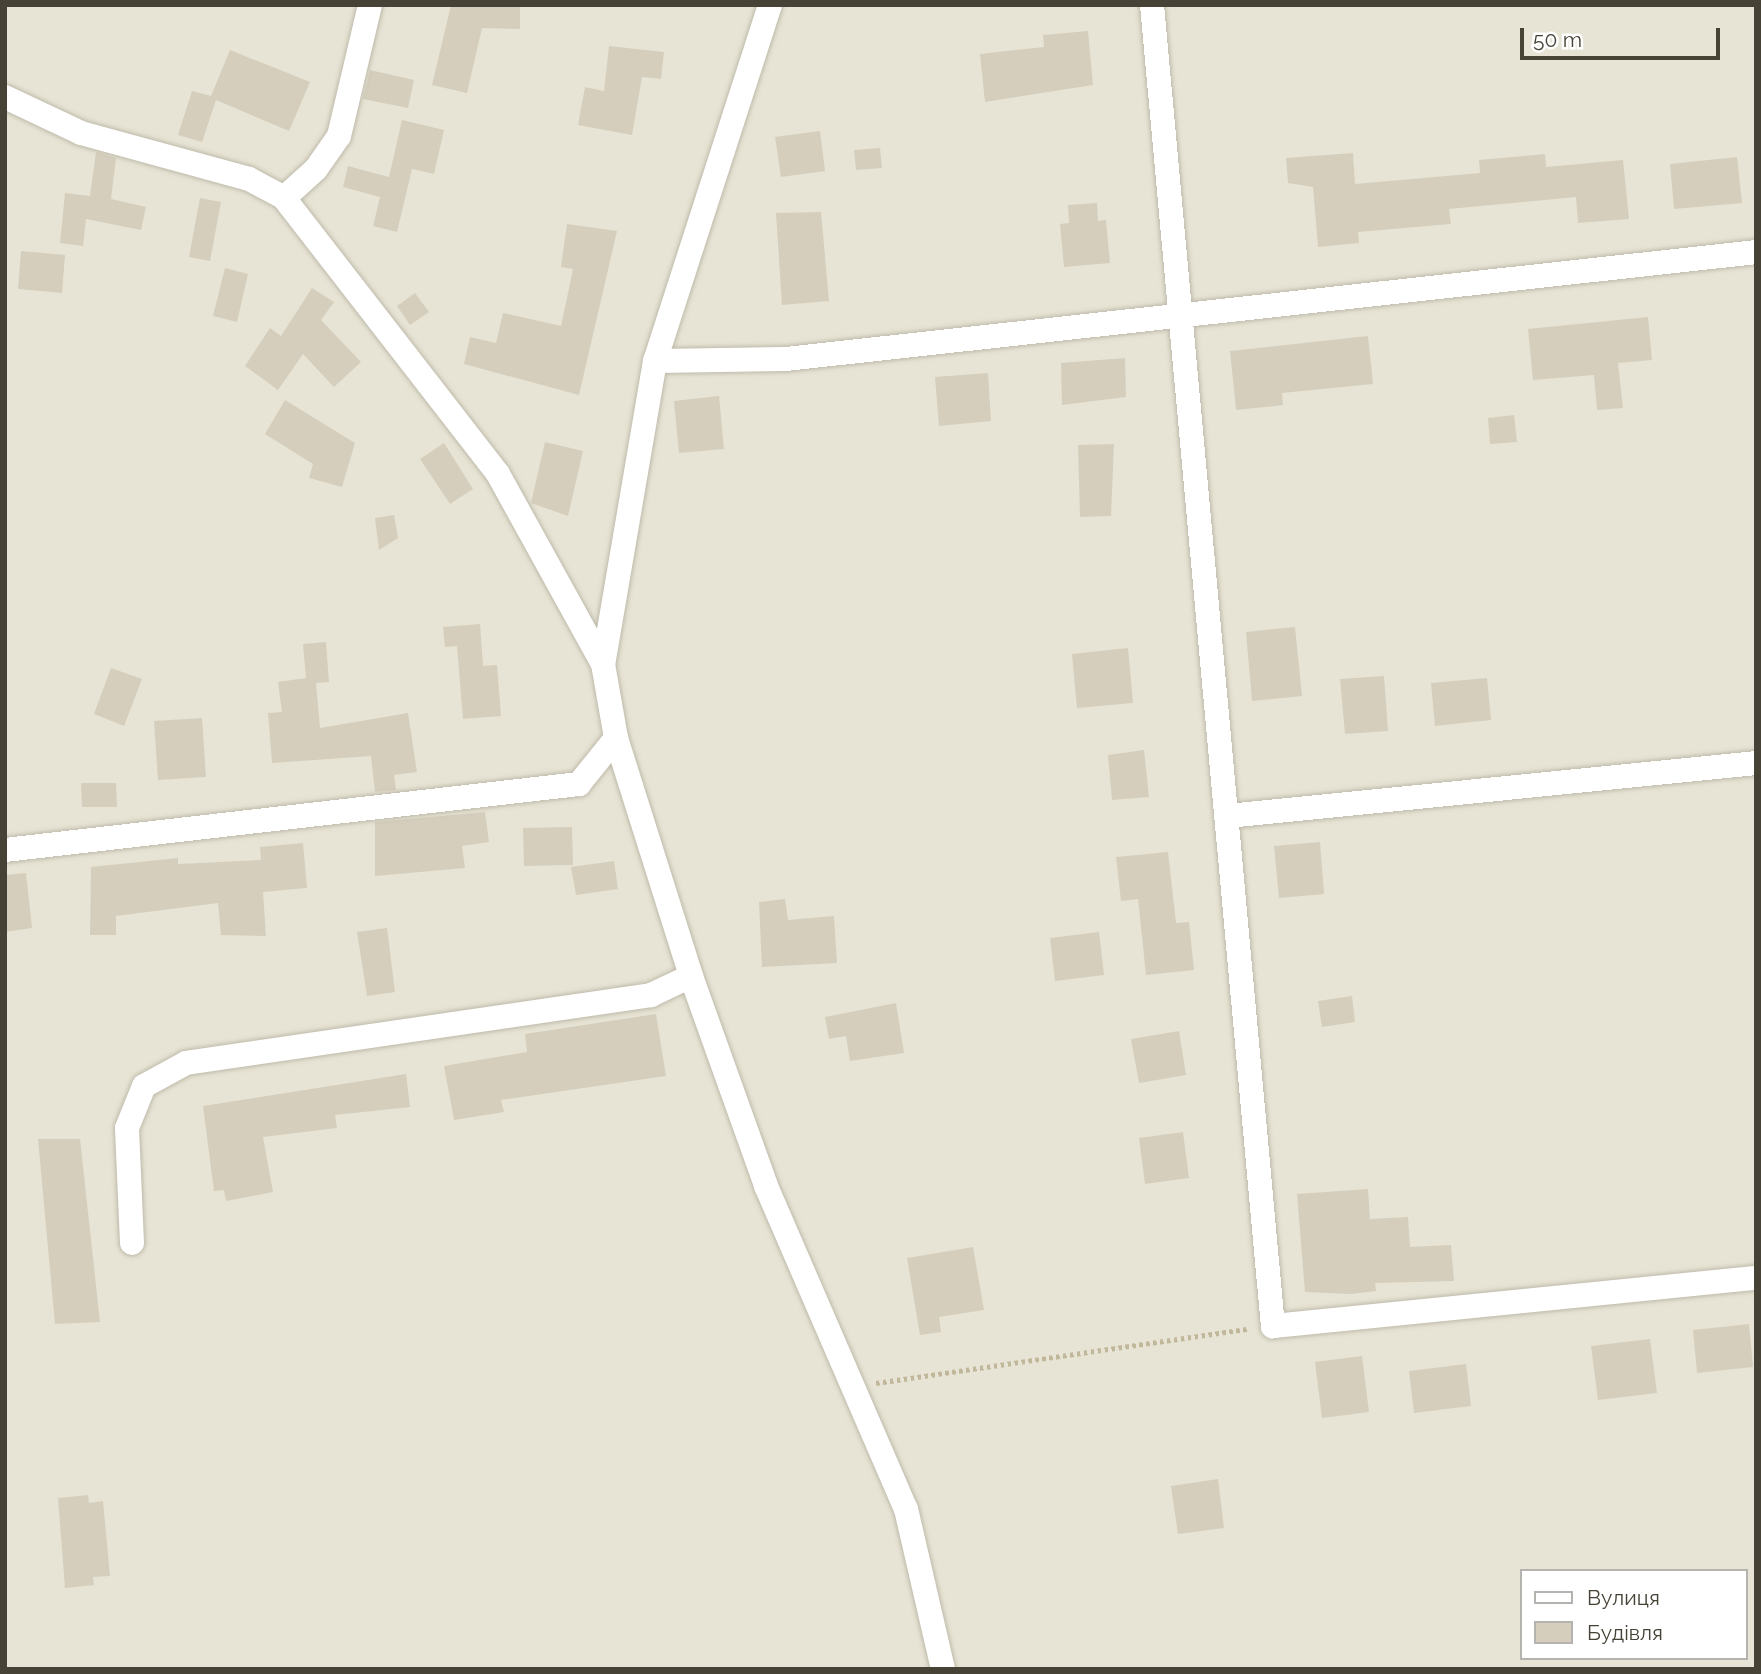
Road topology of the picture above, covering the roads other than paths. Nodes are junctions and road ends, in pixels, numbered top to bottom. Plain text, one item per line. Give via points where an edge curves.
1 (370, 5) edge
2 (770, 5) edge
3 (1152, 5) edge
4 (5, 97) edge
5 (284, 198) junction
6 (1756, 252) edge
7 (1183, 318) junction
8 (655, 361) junction
9 (603, 664) junction
10 (617, 738) junction
11 (1756, 763) edge
12 (1228, 816) junction
13 (5, 850) edge
14 (691, 976) junction
15 (132, 1243) dead end
16 (1756, 1278) edge
17 (943, 1669) edge

1 - 5 street via 339,136 316,169
2 - 8 street
3 - 7 street
4 - 5 street via 81,133 249,179
5 - 9 street via 498,474
6 - 7 street
7 - 8 street via 786,359
7 - 12 street
8 - 9 street
9 - 10 street
10 - 13 street via 579,784
10 - 14 street
11 - 12 street
12 - 16 street via 1273,1326
14 - 15 street via 651,995 186,1063 145,1086 127,1128
14 - 17 street via 766,1186 849,1387 906,1509

